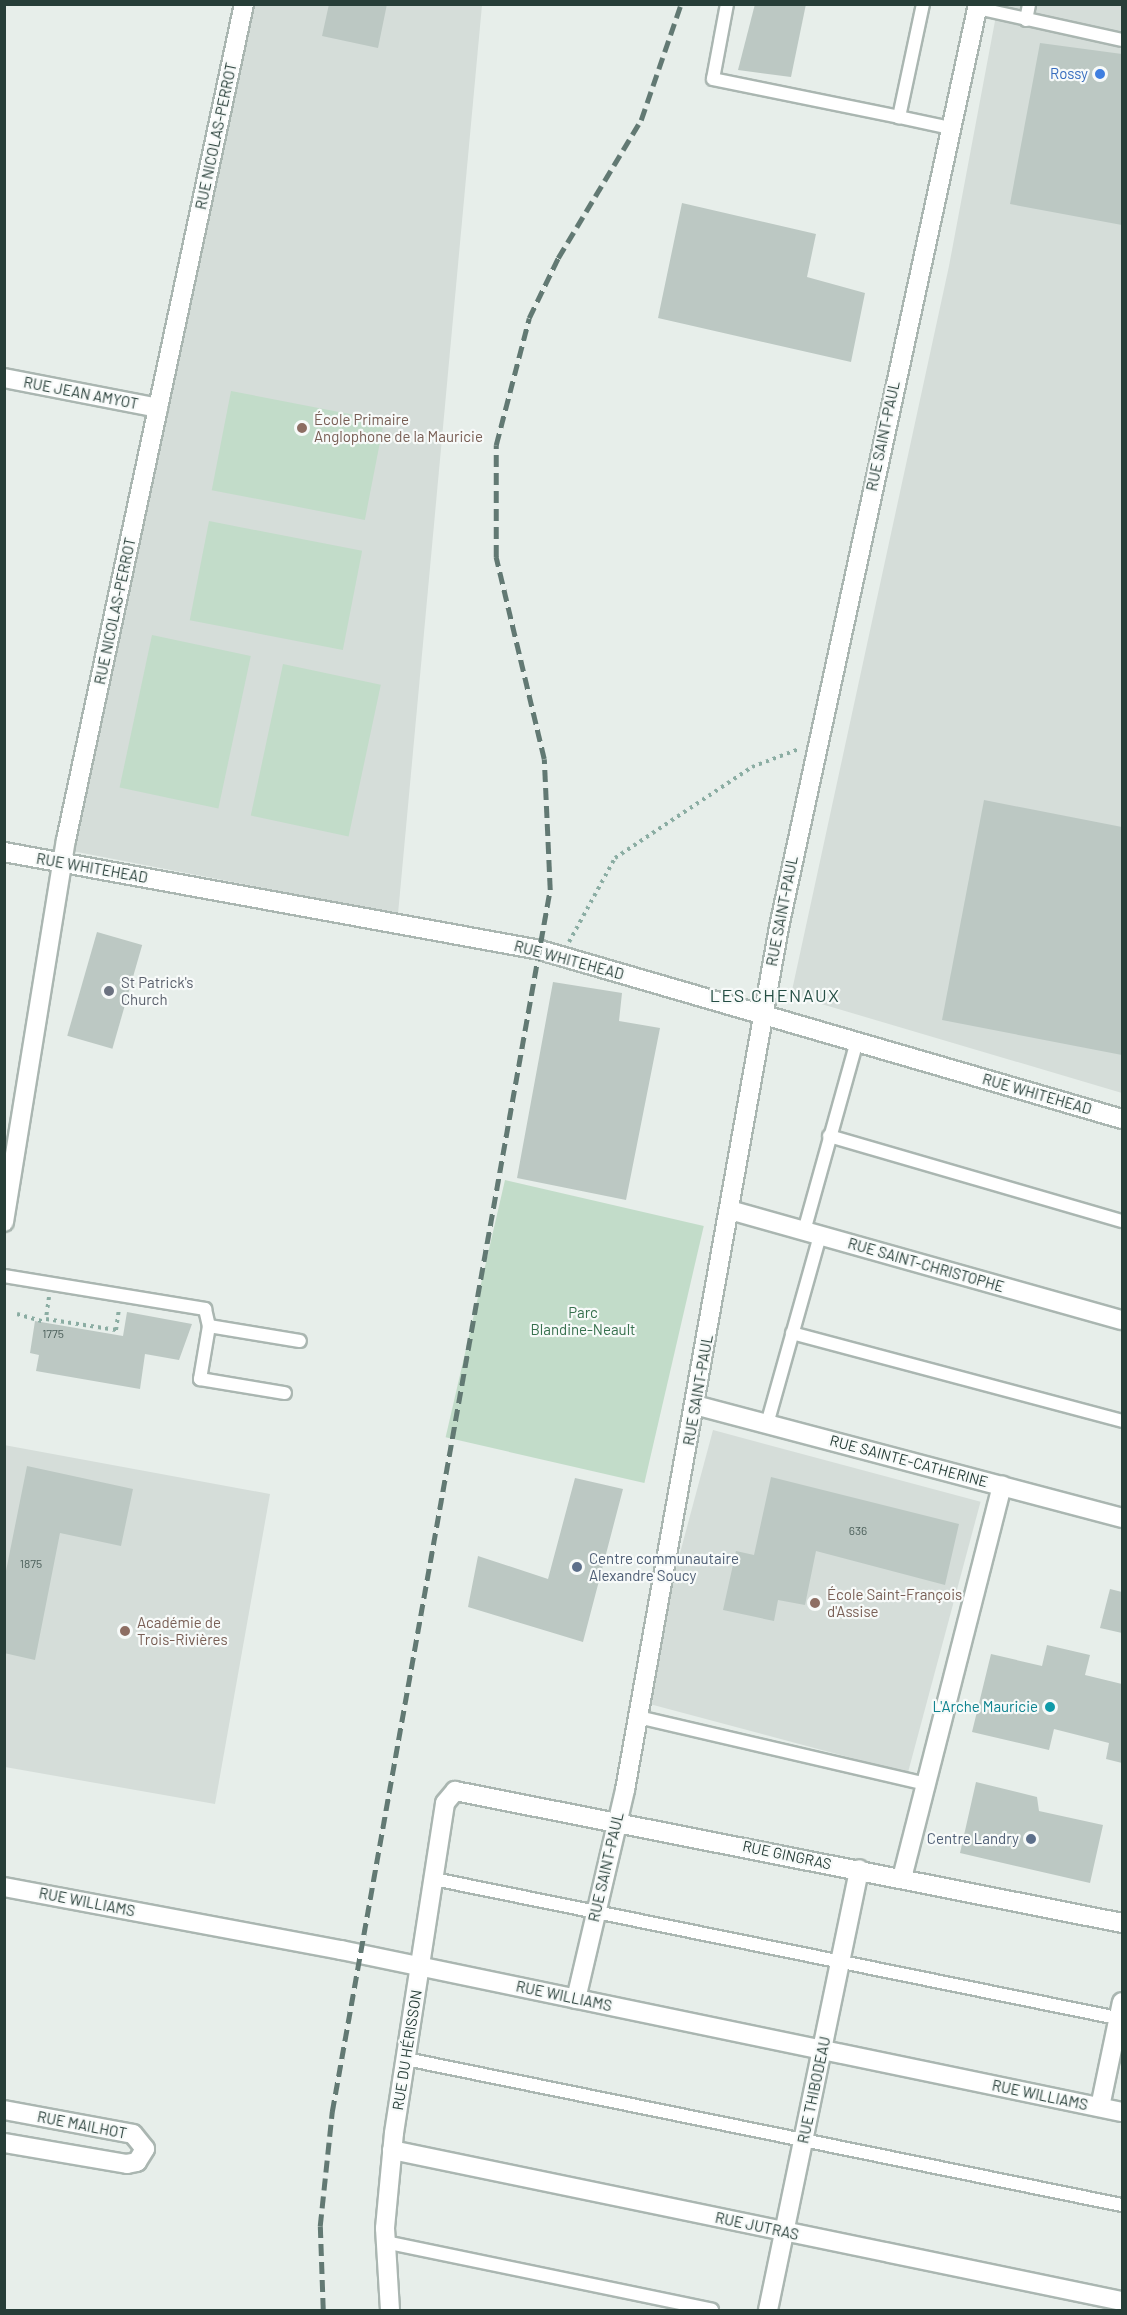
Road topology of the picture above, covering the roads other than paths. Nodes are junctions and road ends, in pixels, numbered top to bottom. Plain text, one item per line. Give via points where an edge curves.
1 (244, 4) edge
2 (727, 4) edge
3 (923, 4) edge
4 (1029, 4) edge
5 (977, 6) edge
6 (1026, 20) junction
7 (1122, 40) edge
8 (899, 117) junction
9 (950, 128) junction
10 (4, 378) edge
11 (158, 408) junction
12 (4, 852) edge
13 (62, 862) junction
14 (762, 1014) junction
15 (857, 1041) junction
16 (1122, 1119) edge
17 (829, 1136) junction
18 (729, 1210) junction
19 (1122, 1221) edge
20 (4, 1222) edge
21 (812, 1233) junction
22 (4, 1276) edge
23 (1122, 1320) edge
24 (209, 1326) junction
25 (792, 1332) junction
26 (300, 1341) dead end
27 (285, 1393) dead end
28 (695, 1405) junction
29 (1122, 1421) edge
30 (767, 1424) junction
31 (1002, 1486) junction
32 (1122, 1518) edge
33 (638, 1717) junction
34 (926, 1784) junction
35 (452, 1794) joint
36 (617, 1820) junction
37 (859, 1869) junction
38 (902, 1878) junction
39 (434, 1879) junction
40 (4, 1887) edge
41 (596, 1911) junction
42 (1122, 1923) edge
43 (841, 1958) junction
44 (420, 1966) junction
45 (576, 1999) junction
46 (1121, 2013) edge
47 (822, 2050) junction
48 (406, 2059) junction
49 (1100, 2107) junction
50 (4, 2110) edge
51 (1122, 2112) edge
52 (803, 2140) junction
53 (4, 2143) edge
54 (392, 2150) junction
55 (1122, 2205) edge
56 (784, 2231) junction
57 (385, 2242) junction
58 (1122, 2301) edge
59 (390, 2310) edge
60 (712, 2310) edge
61 (768, 2310) edge

1 - 11 street, RUE NICOLAS-PERROT
2 - 8 lane via 714,79
3 - 8 lane
4 - 6 lane
5 - 6 lane
5 - 9 street, RUE SAINT-PAUL
6 - 7 lane
8 - 9 lane
9 - 14 street, RUE SAINT-PAUL
10 - 11 street, RUE JEAN AMYOT
11 - 13 street, RUE NICOLAS-PERROT
12 - 13 street, RUE WHITEHEAD
13 - 14 street, RUE WHITEHEAD via 561,956
13 - 20 street, RUE NICOLAS-PERROT
14 - 15 street, RUE WHITEHEAD
14 - 18 street, RUE SAINT-PAUL
15 - 16 street, RUE WHITEHEAD
15 - 17 lane
17 - 19 lane
17 - 21 lane
18 - 21 street, RUE SAINT-CHRISTOPHE
18 - 28 street, RUE SAINT-PAUL
21 - 23 street, RUE SAINT-CHRISTOPHE
21 - 25 lane
22 - 24 lane via 205,1310
24 - 26 lane
24 - 27 lane via 200,1379
25 - 29 lane
25 - 30 lane
28 - 30 street, RUE SAINTE-CATHERINE
28 - 33 street, RUE SAINT-PAUL
30 - 31 street, RUE SAINTE-CATHERINE
31 - 32 street, RUE SAINTE-CATHERINE
31 - 34 street
33 - 34 lane
33 - 36 street, RUE SAINT-PAUL
34 - 38 street
35 - 36 street, RUE GINGRAS via 464,1790
35 - 39 street, RUE DU HÉRISSON via 445,1803
36 - 37 street, RUE GINGRAS
36 - 41 street, RUE SAINT-PAUL
37 - 38 street, RUE GINGRAS
37 - 43 street, RUE THIBODEAU
38 - 42 street, RUE GINGRAS
39 - 41 lane
39 - 44 street, RUE DU HÉRISSON
40 - 44 street, RUE WILLIAMS
41 - 43 lane
41 - 45 street, RUE SAINT-PAUL
43 - 46 lane
43 - 47 street, RUE THIBODEAU
44 - 45 street, RUE WILLIAMS
44 - 48 street, RUE DU HÉRISSON
45 - 47 street, RUE WILLIAMS
46 - 49 street
47 - 49 street, RUE WILLIAMS
47 - 52 street, RUE THIBODEAU
48 - 52 lane
48 - 54 street, RUE DU HÉRISSON
49 - 51 street, RUE WILLIAMS
50 - 53 street, RUE MAILHOT via 133,2134 145,2149 138,2162 127,2164
52 - 55 lane
52 - 56 street, RUE THIBODEAU
54 - 56 street, RUE JUTRAS
54 - 57 street, RUE DU HÉRISSON
56 - 58 street, RUE JUTRAS
56 - 61 street, RUE THIBODEAU
57 - 59 street, RUE DU HÉRISSON
57 - 60 lane

